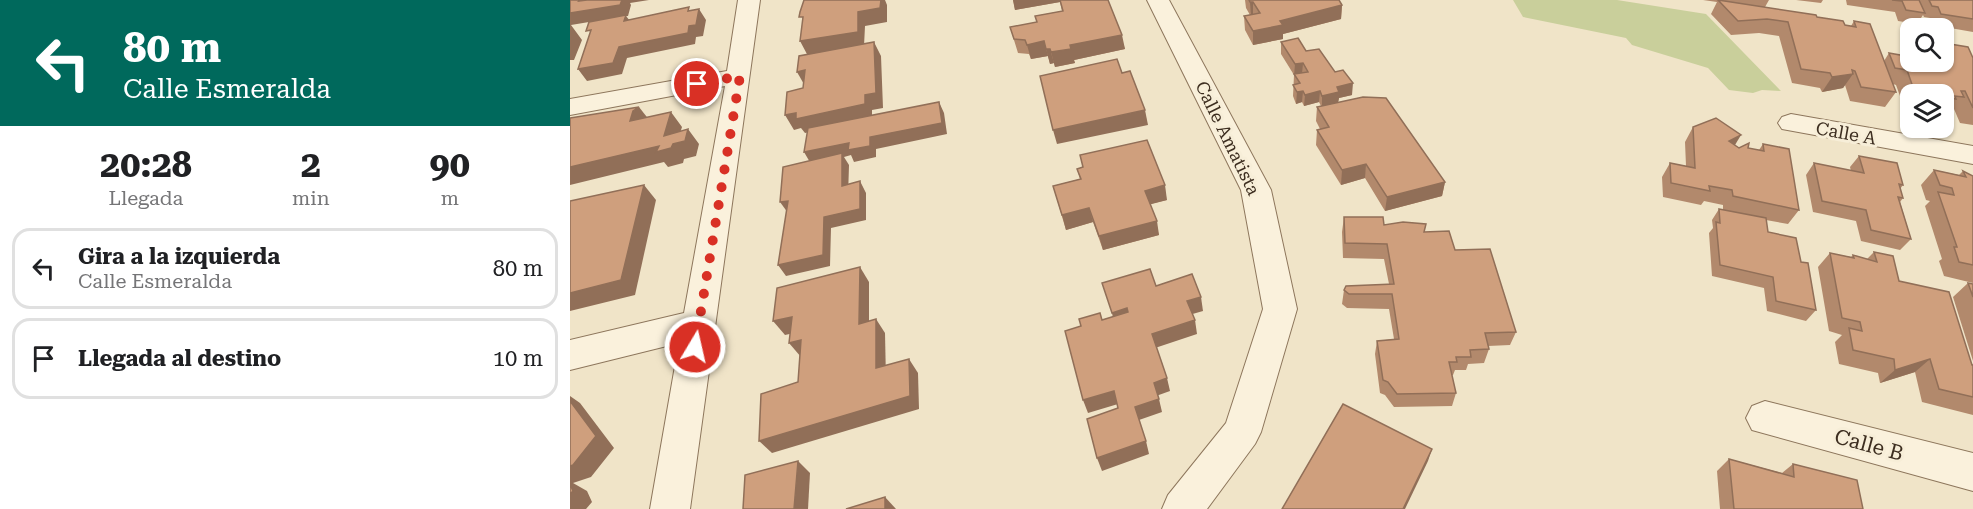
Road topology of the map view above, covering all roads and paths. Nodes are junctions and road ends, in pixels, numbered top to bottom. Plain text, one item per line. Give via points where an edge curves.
1 (749, 0) edge
2 (1158, 0) edge
3 (740, 76) junction
4 (570, 107) edge
5 (1791, 123) dead end
6 (1973, 155) edge
7 (698, 324) junction
8 (570, 355) edge
9 (1765, 418) dead end
10 (1973, 472) edge
11 (670, 509) edge
12 (1182, 509) edge

1 - 3 street
2 - 12 street, Calle Amatista via 1256,190 1281,309 1242,432
3 - 4 street
3 - 7 street
5 - 6 street, Calle A
7 - 8 street
7 - 11 street
9 - 10 street, Calle B

